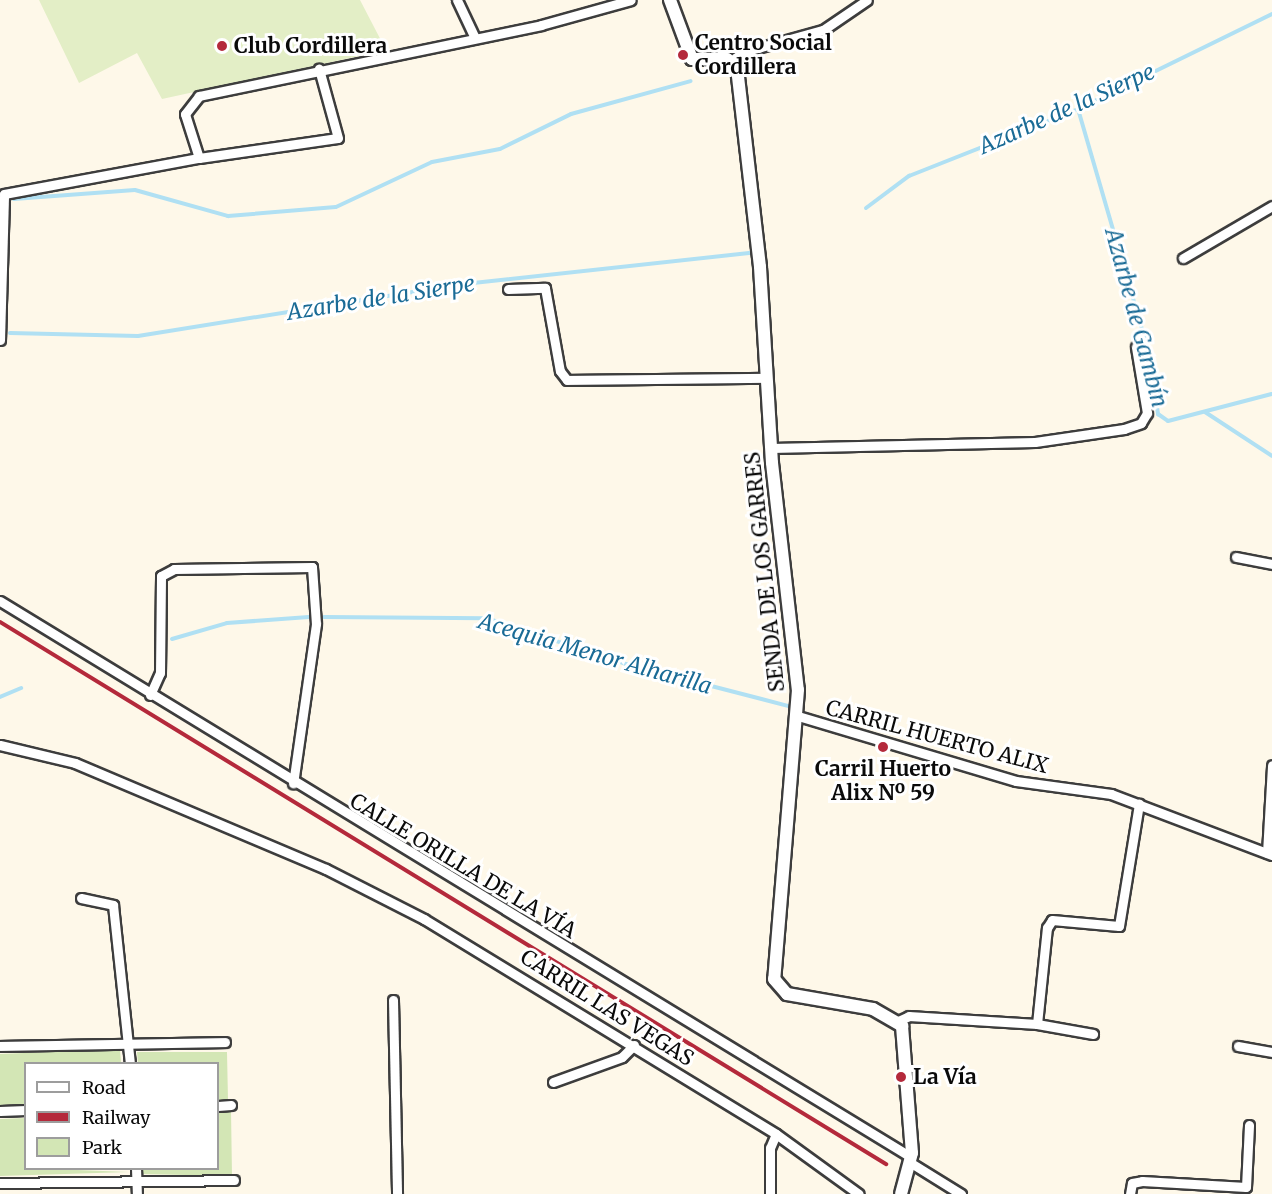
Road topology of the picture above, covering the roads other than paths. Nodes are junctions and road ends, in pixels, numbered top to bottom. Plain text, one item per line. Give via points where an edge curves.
1 (457, 0) edge
2 (630, 0) edge
3 (669, 0) edge
4 (867, 0) edge
5 (475, 38) junction
6 (731, 61) junction
7 (319, 69) junction
8 (199, 158) junction
9 (1272, 206) edge
10 (1183, 258) dead end
11 (508, 289) dead end
12 (0, 340) edge
13 (1136, 347) dead end
14 (767, 378) junction
15 (771, 448) junction
16 (1236, 557) dead end
17 (1272, 564) edge
18 (0, 601) edge
19 (150, 695) junction
20 (798, 716) junction
21 (0, 745) edge
22 (1272, 765) edge
23 (293, 783) junction
24 (1139, 804) junction
25 (1269, 854) edge
26 (81, 898) dead end
27 (393, 1000) dead end
28 (898, 1021) junction
29 (1037, 1024) junction
30 (1093, 1034) dead end
31 (129, 1041) junction
32 (225, 1042) dead end
33 (634, 1045) junction
34 (0, 1046) edge
35 (1238, 1046) dead end
36 (1272, 1052) edge
37 (130, 1062) edge
38 (553, 1082) dead end
39 (219, 1106) edge
40 (231, 1106) dead end
41 (24, 1110) edge
42 (0, 1111) edge
43 (1250, 1125) dead end
44 (776, 1134) junction
45 (911, 1160) junction
46 (136, 1170) edge
47 (136, 1179) junction
48 (234, 1180) dead end
49 (0, 1183) edge
50 (137, 1194) edge
51 (397, 1194) edge
52 (770, 1194) edge
53 (859, 1194) edge
54 (901, 1194) edge
55 (961, 1194) edge
56 (1130, 1194) edge

1 - 5 street
2 - 5 street
3 - 6 street via 694,60
4 - 6 street via 823,30 743,52
5 - 7 street
6 - 14 street, SENDA DE LOS GARRES via 738,72
7 - 8 street via 190,101 185,114
7 - 8 street via 338,138
8 - 12 street via 4,194
9 - 10 street
11 - 14 street via 544,288 560,371 567,380
13 - 15 street via 1147,413 1141,423 1124,429 1035,442
14 - 15 street, SENDA DE LOS GARRES
15 - 20 street, SENDA DE LOS GARRES via 795,634
16 - 17 street
18 - 19 street, CALLE ORILLA DE LA VÍA
19 - 23 street, CALLE ORILLA DE LA VÍA
19 - 23 street via 160,673 161,576 174,569 312,567 316,624
20 - 24 street, CARRIL HUERTO ALIX via 1016,781 1101,792
20 - 28 street, SENDA DE LOS GARRES via 776,985 787,994 873,1009
21 - 33 street, CARRIL LAS VEGAS via 75,763 326,869 462,940
22 - 25 street
23 - 45 street, CALLE ORILLA DE LA VÍA
24 - 25 street, CARRIL HUERTO ALIX
24 - 29 street via 1119,926 1052,920
26 - 31 street via 114,905
27 - 51 street
28 - 29 street via 909,1016
28 - 45 street via 904,1033
29 - 30 street
31 - 32 street
31 - 34 street
31 - 37 street
33 - 38 street via 622,1057
33 - 44 street, CARRIL LAS VEGAS
35 - 36 street
39 - 40 street
41 - 42 street
43 - 56 street via 1246,1187 1142,1181 1132,1184
44 - 52 street via 770,1148
44 - 53 street, CARRIL LAS VEGAS
45 - 54 street
45 - 55 street, CALLE ORILLA DE LA VÍA
46 - 47 street
47 - 48 street
47 - 49 street
47 - 50 street

